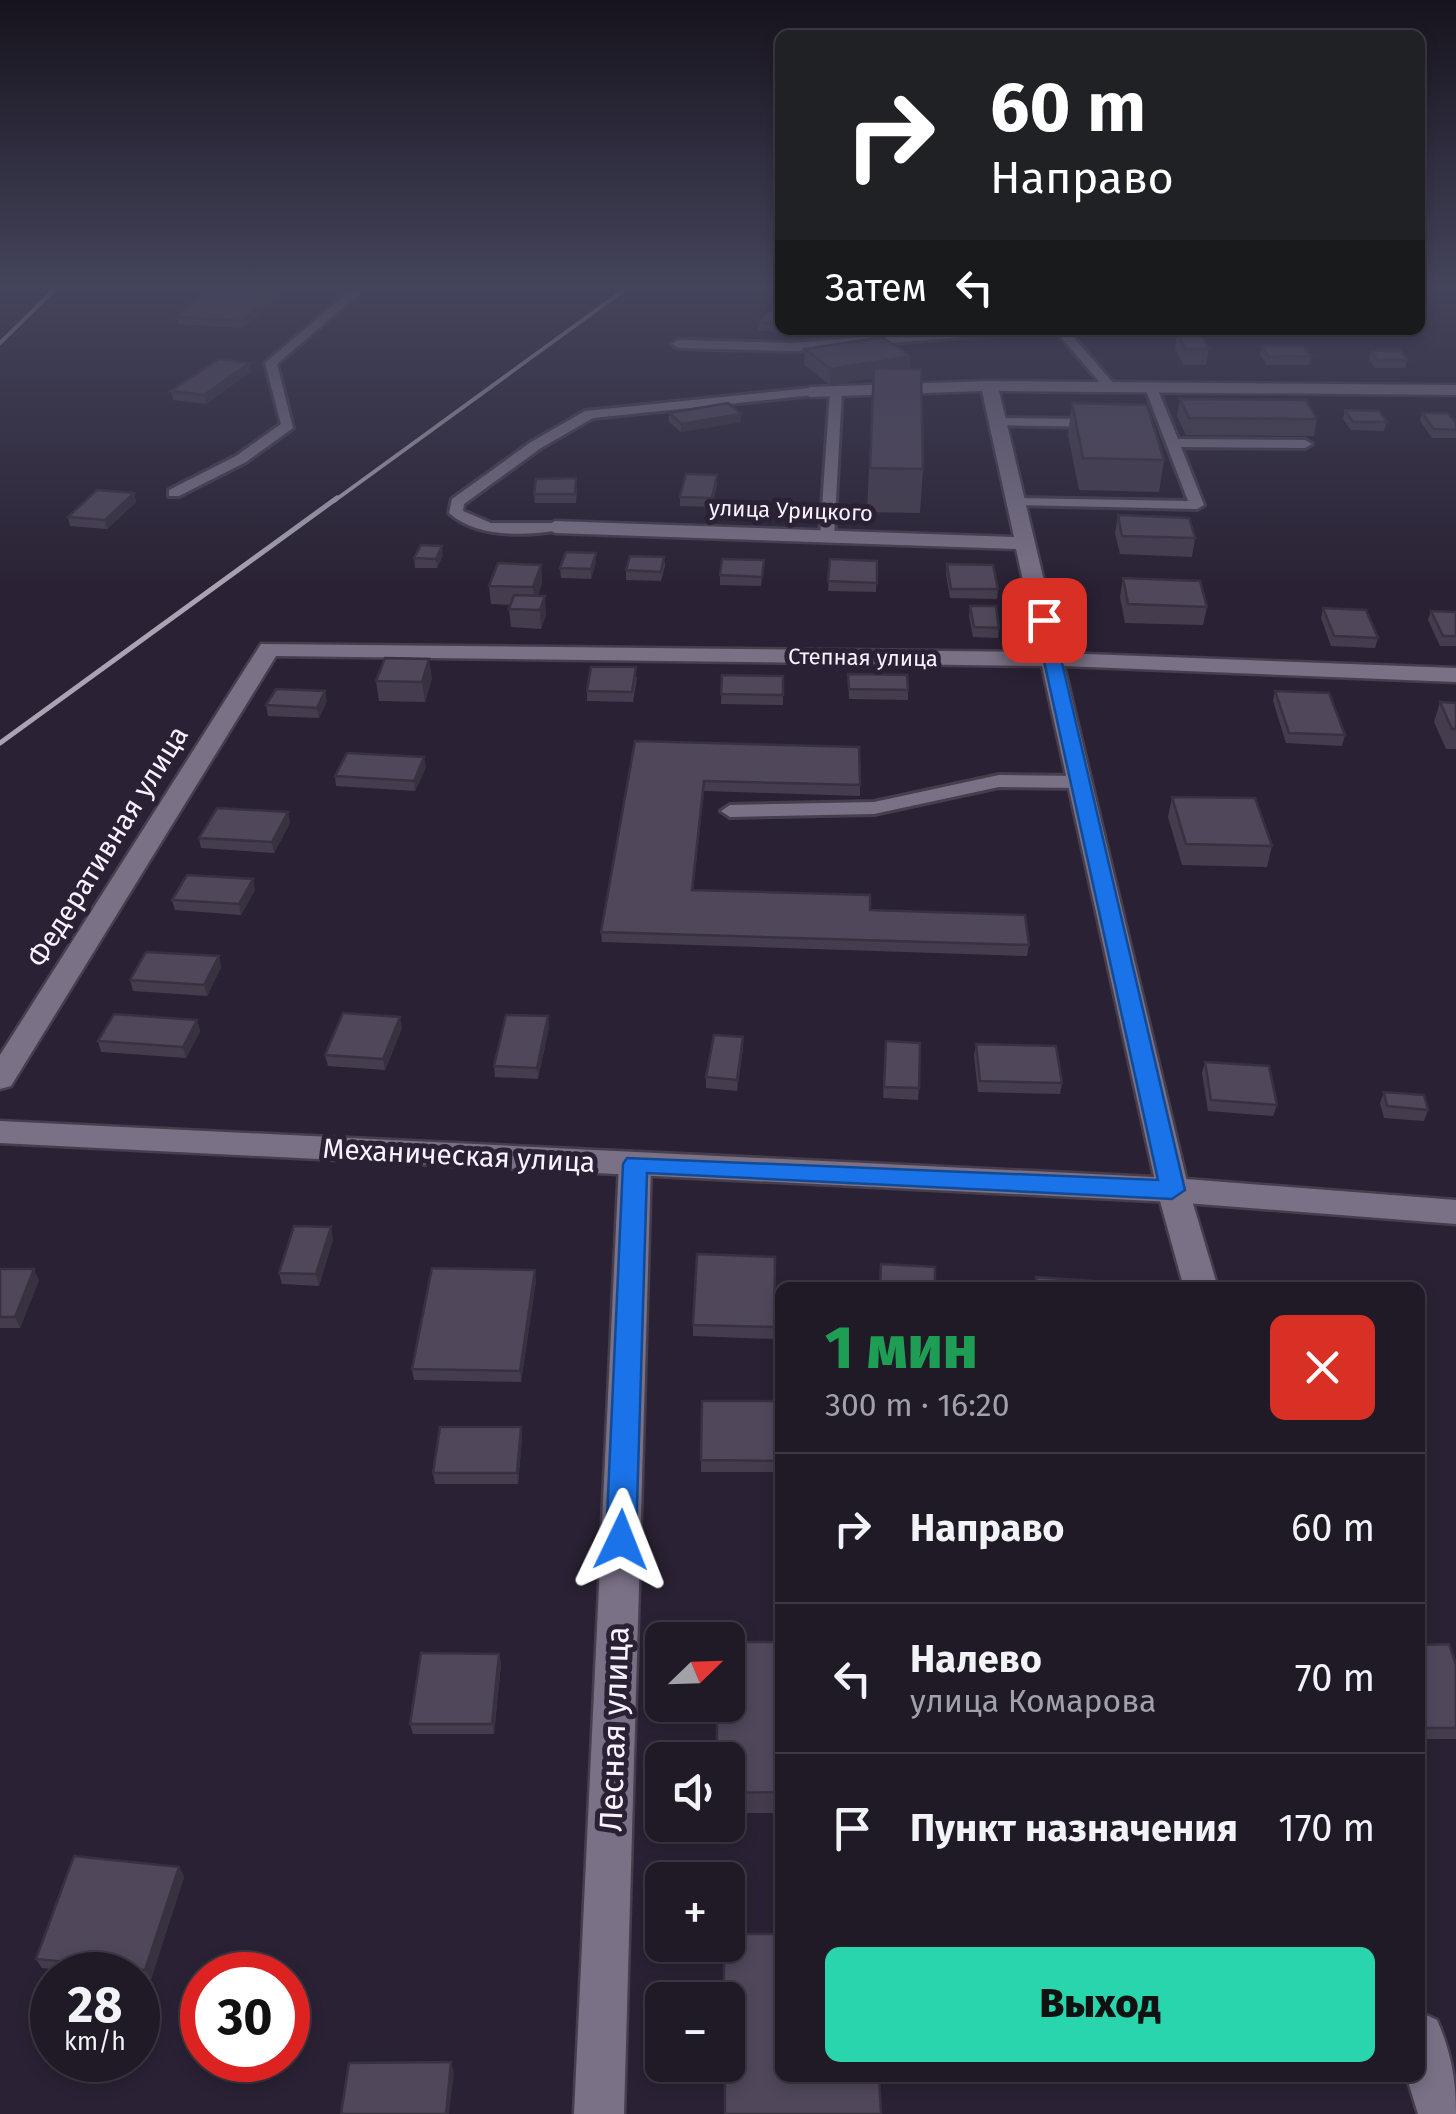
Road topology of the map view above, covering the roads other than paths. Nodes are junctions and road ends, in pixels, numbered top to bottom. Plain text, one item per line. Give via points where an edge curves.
1 (1151, 388) edge
2 (277, 389) edge
3 (888, 389) edge
4 (990, 389) edge
5 (1251, 389) edge
6 (836, 390) junction
7 (1456, 390) edge
8 (810, 392) joint
9 (997, 421) junction
10 (1109, 423) edge
11 (1146, 424) edge
12 (1165, 424) junction
13 (1172, 442) junction
14 (1305, 444) edge
15 (174, 493) dead end
16 (1016, 502) junction
17 (555, 527) joint
18 (827, 536) junction
19 (1026, 543) junction
20 (270, 649) joint
21 (1052, 659) junction
22 (1456, 675) edge
23 (1080, 782) junction
24 (730, 811) dead end
25 (0, 1079) edge
26 (0, 1132) edge
27 (636, 1164) junction
28 (1172, 1190) junction
29 (1456, 1212) edge
30 (1199, 1282) edge
31 (1425, 2054) edge
32 (599, 2114) edge
33 (1442, 2114) edge

1 - 12 lane
2 - 15 lane via 288,426
3 - 6 street
4 - 9 street
5 - 7 street
6 - 8 street
6 - 18 lane
8 - 17 lane via 590,414 457,502 456,513 490,529
9 - 10 lane
9 - 16 street
11 - 12 lane
12 - 13 lane
13 - 14 lane
13 - 16 lane via 1196,506
16 - 19 street
17 - 18 street, улица Урицкого
18 - 19 street, улица Урицкого
19 - 21 street
20 - 21 street, Степная улица
20 - 25 street, Федеративная улица
21 - 22 street, Степная улица
21 - 23 street
23 - 24 lane via 999,781 874,808
23 - 28 street
26 - 27 street, Механическая улица
27 - 28 street, Механическая улица
27 - 32 street, Лесная улица
28 - 29 street, Механическая улица
28 - 30 street
31 - 33 street

